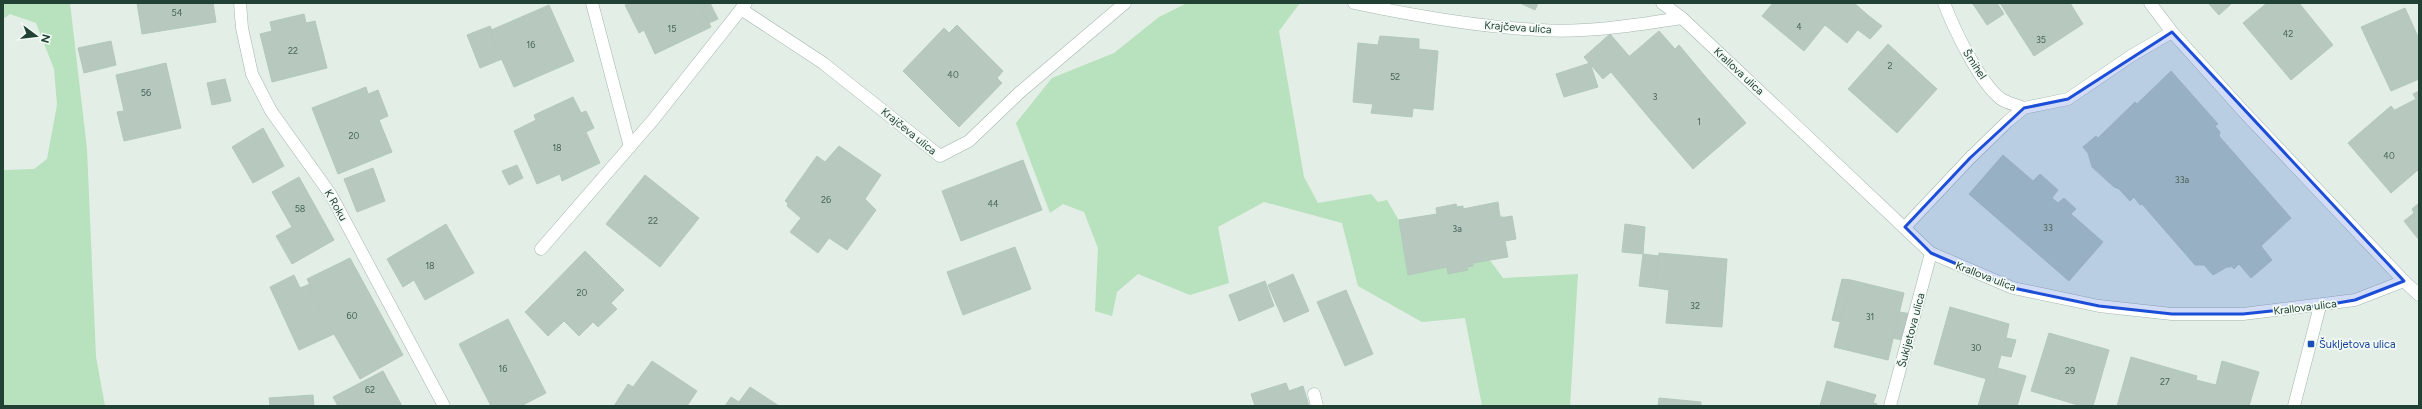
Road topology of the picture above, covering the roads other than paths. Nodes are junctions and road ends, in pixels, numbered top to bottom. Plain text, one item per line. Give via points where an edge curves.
1 (240, 3) edge
2 (592, 3) edge
3 (1125, 3) edge
4 (1354, 3) edge
5 (1662, 3) edge
6 (1944, 3) edge
7 (2150, 3) edge
8 (743, 6) edge
9 (1682, 18) junction
10 (2172, 32) junction
11 (2024, 108) junction
12 (630, 147) junction
13 (1906, 227) junction
14 (541, 250) dead end
15 (1931, 253) junction
16 (2404, 282) junction
17 (2419, 295) edge
18 (2320, 306) junction
19 (1314, 394) dead end
20 (444, 406) edge
21 (1317, 406) edge
22 (1890, 406) edge
23 (2294, 406) edge

1 - 20 street, K Roku via 242,28 252,74 271,111 331,195
2 - 12 street
3 - 8 street, Krajčeva ulica via 1019,93 969,141 940,156 822,63
4 - 9 street, Krajčeva ulica via 1422,18 1541,30 1617,27
5 - 9 street, Krallova ulica
6 - 11 street, Šmihel via 1959,39 1986,82 2001,99
7 - 10 street
8 - 12 street
9 - 13 street, Krallova ulica
10 - 11 street via 2131,56 2068,99
10 - 16 street
11 - 13 street via 1970,158
12 - 14 street
13 - 15 street, Krallova ulica
15 - 18 street, Krallova ulica via 2013,288 2099,306 2172,314 2243,314
15 - 22 street, Šukljetova ulica
16 - 17 street
16 - 18 street, Krallova ulica via 2355,300
18 - 23 street
19 - 21 street

